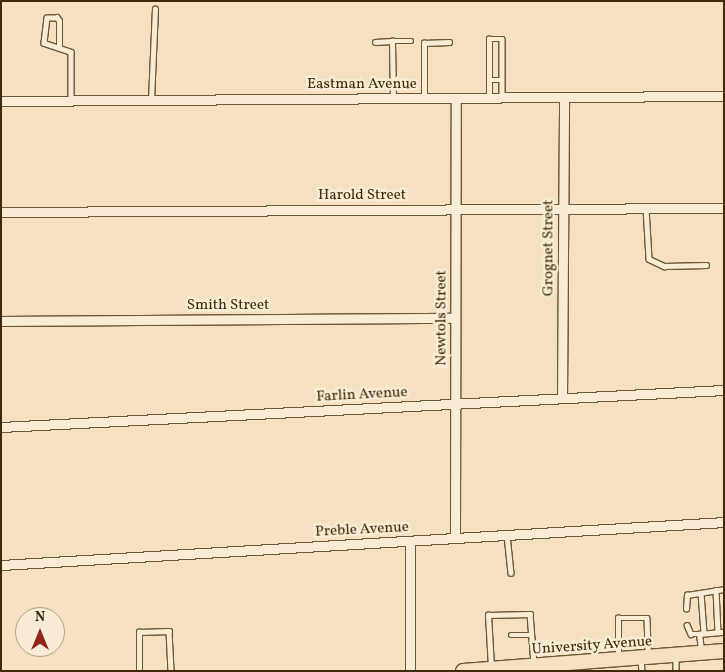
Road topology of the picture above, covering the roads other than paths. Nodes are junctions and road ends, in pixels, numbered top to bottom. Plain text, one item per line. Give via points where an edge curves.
1 (155, 9) dead end
2 (411, 41) dead end
3 (375, 42) dead end
4 (392, 42) junction
5 (449, 42) dead end
6 (59, 47) junction
7 (489, 80) junction
8 (502, 80) junction
9 (724, 96) edge
10 (393, 98) junction
11 (424, 98) junction
12 (456, 98) junction
13 (489, 98) junction
14 (502, 98) junction
15 (564, 98) junction
16 (151, 100) junction
17 (1, 101) edge
18 (71, 101) junction
19 (646, 208) junction
20 (724, 208) edge
21 (456, 209) junction
22 (563, 209) junction
23 (1, 212) edge
24 (706, 265) dead end
25 (455, 318) junction
26 (1, 321) edge
27 (724, 390) edge
28 (562, 398) junction
29 (455, 404) junction
30 (1, 427) edge
31 (724, 522) edge
32 (507, 535) junction
33 (455, 538) junction
34 (410, 540) junction
35 (1, 565) edge
36 (511, 573) dead end
37 (724, 589) edge
38 (716, 590) junction
39 (701, 593) junction
40 (686, 609) dead end
41 (687, 625) dead end
42 (721, 632) edge
43 (702, 634) junction
44 (511, 635) dead end
45 (532, 635) junction
46 (724, 652) edge
47 (701, 654) junction
48 (618, 660) junction
49 (644, 662) edge
50 (676, 664) edge
51 (534, 666) junction
52 (515, 669) edge
53 (483, 670) edge
54 (139, 671) edge
55 (171, 671) edge
56 (410, 671) edge
57 (463, 671) edge

1 - 16 lane
2 - 4 lane
3 - 4 lane
4 - 10 lane
5 - 11 lane via 424,43
6 - 6 lane via 44,43 47,18 59,21
6 - 18 lane via 71,52
7 - 8 lane
7 - 8 lane via 489,39 502,39
7 - 13 lane
8 - 14 lane
9 - 15 street, Eastman Avenue
10 - 11 street, Eastman Avenue
10 - 16 street, Eastman Avenue
11 - 12 street, Eastman Avenue
12 - 13 street, Eastman Avenue
12 - 21 street, Newtols Street
13 - 14 street, Eastman Avenue
14 - 15 street, Eastman Avenue
15 - 22 street, Grognet Street
16 - 18 street, Eastman Avenue
17 - 18 street, Eastman Avenue
19 - 20 street, Harold Street
19 - 22 street, Harold Street
19 - 24 lane via 649,260 664,266
21 - 22 street, Harold Street
21 - 23 street, Harold Street
21 - 25 street, Newtols Street
22 - 28 street, Grognet Street
25 - 26 street, Smith Street
25 - 29 street, Newtols Street
27 - 28 street, Farlin Avenue
28 - 29 street, Farlin Avenue
29 - 30 street, Farlin Avenue
29 - 33 street, Newtols Street
31 - 32 street, Preble Avenue
32 - 33 street, Preble Avenue
32 - 36 lane
33 - 34 street, Preble Avenue
34 - 35 street, Preble Avenue
34 - 56 street
37 - 38 lane
38 - 39 lane
38 - 42 lane
39 - 40 lane via 687,595
39 - 43 lane
41 - 43 lane via 691,634
42 - 43 lane
43 - 47 lane
44 - 45 lane
45 - 51 lane
45 - 53 lane via 530,614 488,615
46 - 47 main road, University Avenue
47 - 50 main road, University Avenue
48 - 49 main road, University Avenue
48 - 49 lane via 618,618 648,618
48 - 51 main road, University Avenue
49 - 50 main road, University Avenue
51 - 52 main road, University Avenue
52 - 53 main road, University Avenue
53 - 57 main road, University Avenue
54 - 55 lane via 139,632 169,631

